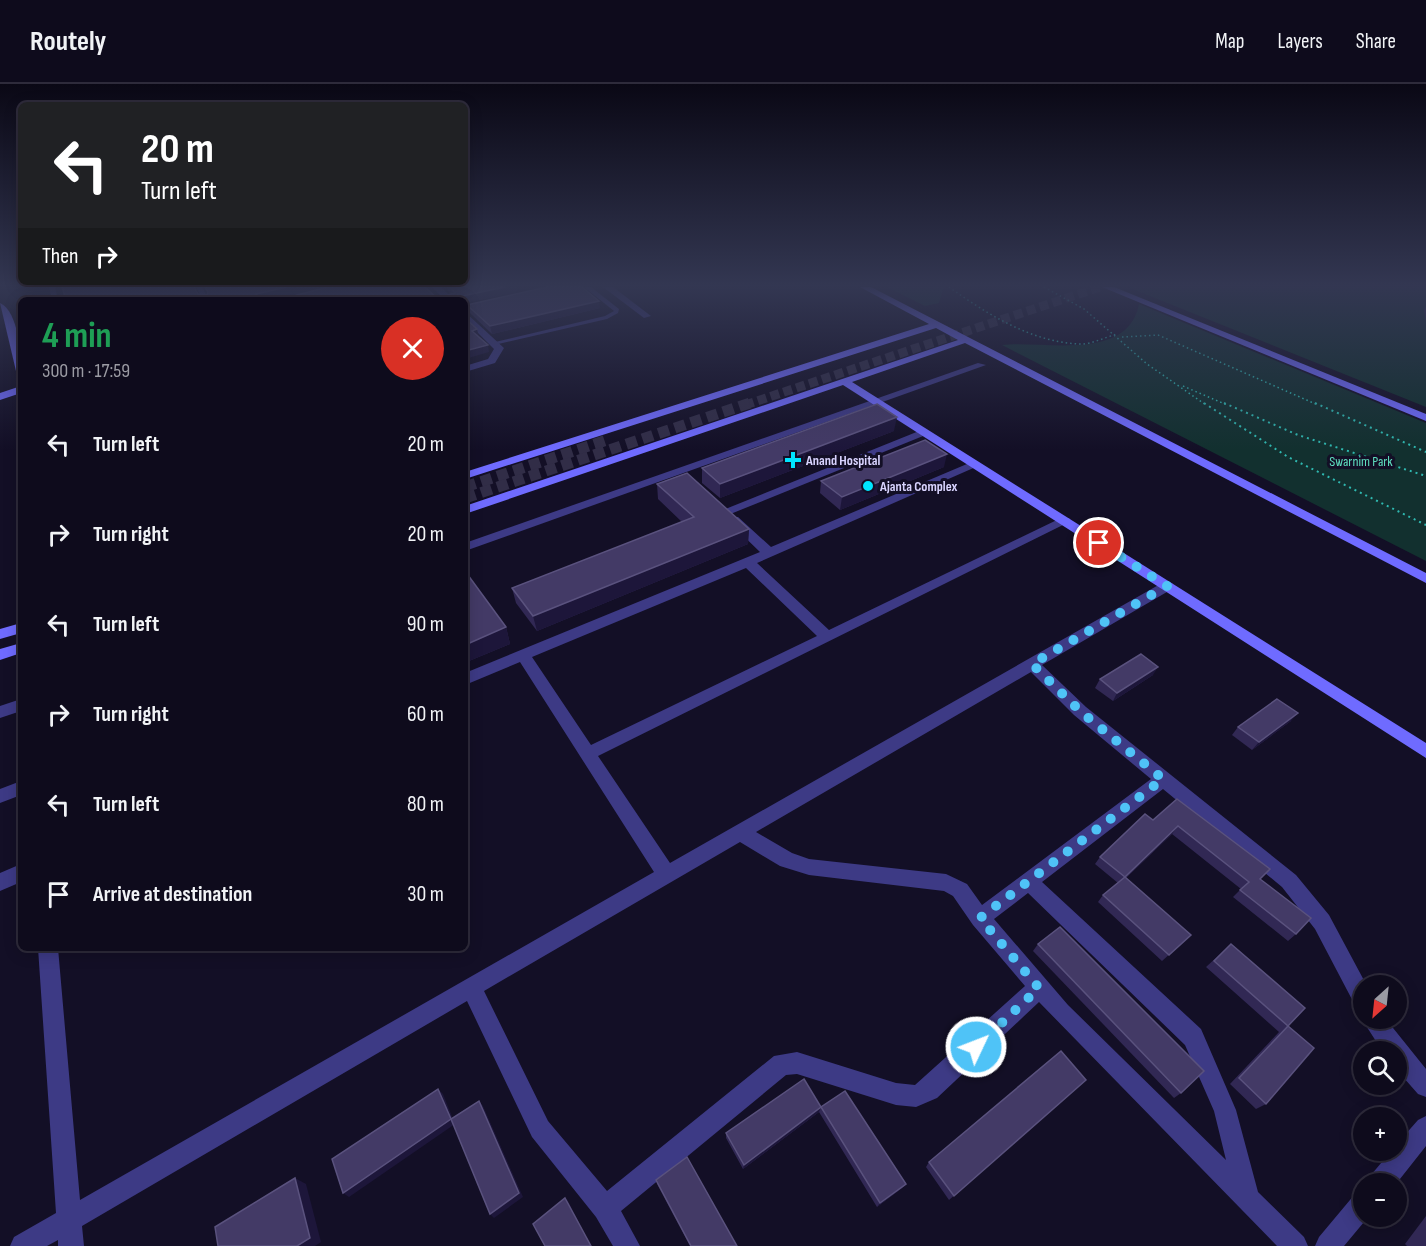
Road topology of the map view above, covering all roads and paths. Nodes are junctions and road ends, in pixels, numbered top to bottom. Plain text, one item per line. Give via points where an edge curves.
1 (14, 341) edge
2 (502, 341) edge
3 (885, 341) edge
4 (962, 341) edge
5 (968, 341) edge
6 (1061, 341) edge
7 (1092, 341) edge
8 (1125, 341) edge
9 (1172, 341) edge
10 (1242, 341) edge
11 (494, 343) joint
12 (18, 359) edge
13 (981, 364) dead end
14 (468, 368) edge
15 (844, 381) junction
16 (1174, 381) junction
17 (18, 389) edge
18 (18, 390) edge
19 (0, 391) edge
20 (0, 397) edge
21 (876, 401) junction
22 (1426, 418) edge
23 (924, 432) junction
24 (1426, 452) edge
25 (974, 464) junction
26 (679, 471) junction
27 (468, 475) edge
28 (1426, 477) edge
29 (694, 484) edge
30 (468, 509) edge
31 (1065, 521) junction
32 (1426, 525) edge
33 (468, 546) edge
34 (769, 553) junction
35 (748, 562) junction
36 (1426, 579) edge
37 (1167, 586) junction
38 (18, 629) edge
39 (0, 634) edge
40 (827, 637) junction
41 (18, 649) edge
42 (0, 655) edge
43 (524, 656) junction
44 (1032, 664) junction
45 (468, 678) edge
46 (0, 703) edge
47 (18, 706) edge
48 (0, 712) edge
49 (1426, 751) edge
50 (587, 753) junction
51 (1163, 779) junction
52 (18, 789) edge
53 (0, 796) edge
54 (739, 832) junction
55 (18, 874) edge
56 (666, 874) junction
57 (1029, 881) junction
58 (0, 882) edge
59 (980, 918) junction
60 (48, 951) edge
61 (1353, 981) edge
62 (471, 987) junction
63 (1039, 988) junction
64 (1407, 1064) edge
65 (1426, 1086) edge
66 (1426, 1128) edge
67 (1389, 1173) edge
68 (1248, 1200) junction
69 (605, 1208) junction
70 (1353, 1217) edge
71 (69, 1220) junction
72 (1332, 1244) edge
73 (23, 1246) edge
74 (71, 1246) edge
75 (627, 1246) edge
76 (1295, 1246) edge

1 - 12 street
2 - 11 lane
3 - 27 street
4 - 15 street
5 - 36 street
6 - 7 path
8 - 16 path
9 - 24 path
10 - 22 street
11 - 14 street via 499,348 494,359
13 - 21 street
15 - 21 street
15 - 30 street
16 - 28 path via 1298,435
16 - 32 path via 1211,409 1305,465
17 - 19 street
18 - 20 street
21 - 23 street
21 - 26 street
23 - 25 street
23 - 34 street via 721,508
25 - 31 street
25 - 34 street
26 - 29 street
26 - 33 street
31 - 37 street
31 - 40 street
34 - 35 street
35 - 40 street
35 - 43 street
37 - 44 street
37 - 49 street
38 - 39 street
40 - 50 street
41 - 42 street
43 - 45 street
43 - 50 street
44 - 51 street via 1080,711
44 - 54 street
46 - 48 street
47 - 48 street
50 - 56 street
51 - 57 street
51 - 61 street via 1289,881 1322,921
52 - 53 street
54 - 56 street
54 - 59 street via 787,860 809,867 946,883 960,890
55 - 58 street
56 - 62 street
57 - 59 street
57 - 68 street via 1193,1037 1226,1110
59 - 63 street
60 - 71 street
62 - 69 street via 540,1130
62 - 71 street
63 - 68 street
63 - 69 street via 929,1090 916,1096 896,1094 797,1063 782,1064
64 - 65 street
66 - 67 street
68 - 76 street
69 - 75 street
70 - 72 street
71 - 73 street
71 - 74 street

